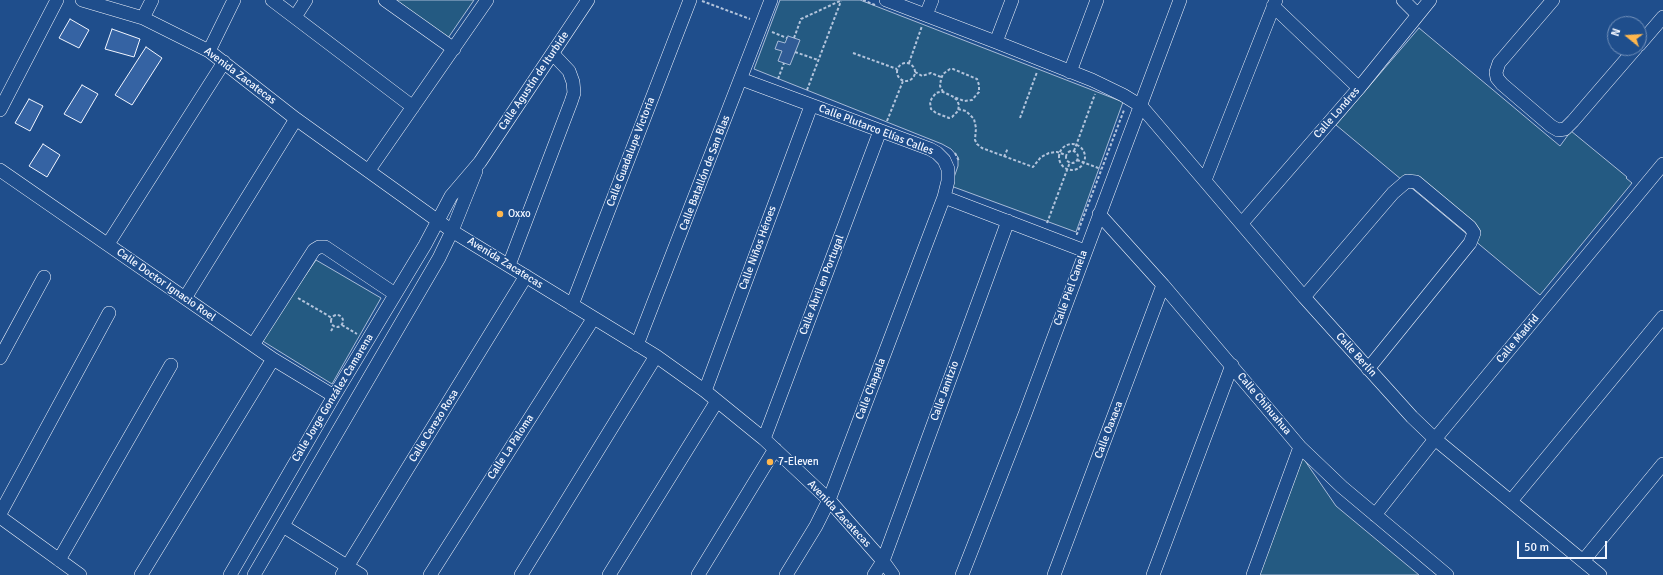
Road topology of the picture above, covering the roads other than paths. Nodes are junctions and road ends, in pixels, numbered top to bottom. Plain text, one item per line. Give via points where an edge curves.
1 (57, 0) edge
2 (82, 0) edge
3 (152, 0) edge
4 (234, 0) edge
5 (272, 0) edge
6 (306, 0) edge
7 (385, 0) edge
8 (487, 0) edge
9 (588, 0) edge
10 (690, 0) edge
11 (771, 0) edge
12 (932, 0) edge
13 (1012, 0) edge
14 (1097, 0) edge
15 (1180, 0) edge
16 (1403, 0) edge
17 (1430, 0) edge
18 (1553, 0) edge
19 (881, 3) edge
20 (1275, 3) edge
21 (1418, 15) junction
22 (295, 17) junction
23 (1663, 17) edge
24 (143, 18) junction
25 (925, 19) junction
26 (1647, 36) edge
27 (996, 42) junction
28 (454, 49) junction
29 (209, 51) junction
30 (553, 54) junction
31 (1629, 56) edge
32 (224, 62) junction
33 (1070, 72) junction
34 (741, 79) junction
35 (1359, 88) junction
36 (810, 106) junction
37 (1141, 106) junction
38 (413, 107) junction
39 (0, 110) edge
40 (296, 119) junction
41 (883, 127) junction
42 (480, 162) junction
43 (1663, 164) edge
44 (0, 170) edge
45 (369, 170) junction
46 (1205, 180) junction
47 (944, 197) junction
48 (1099, 214) junction
49 (438, 221) junction
50 (1008, 221) junction
51 (1242, 223) junction
52 (452, 231) junction
53 (108, 244) junction
54 (1085, 251) junction
55 (509, 265) junction
56 (526, 276) junction
57 (44, 277) dead end
58 (1163, 285) junction
59 (395, 294) junction
60 (1304, 297) junction
61 (185, 298) junction
62 (572, 305) junction
63 (110, 313) dead end
64 (1663, 317) edge
65 (593, 319) junction
66 (253, 345) junction
67 (637, 346) junction
68 (656, 356) junction
69 (0, 358) edge
70 (273, 359) junction
71 (171, 365) dead end
72 (1232, 365) junction
73 (1368, 369) junction
74 (705, 391) junction
75 (334, 396) junction
76 (717, 401) junction
77 (1435, 438) junction
78 (764, 440) junction
79 (1300, 447) junction
80 (774, 449) junction
81 (1663, 464) edge
82 (829, 500) junction
83 (1511, 501) junction
84 (0, 515) edge
85 (1375, 515) junction
86 (283, 526) junction
87 (59, 560) junction
88 (883, 561) junction
89 (1583, 561) junction
90 (344, 571) edge
91 (80, 575) edge
92 (141, 575) edge
93 (230, 575) edge
94 (254, 575) edge
95 (361, 575) edge
96 (430, 575) edge
97 (521, 575) edge
98 (609, 575) edge
99 (698, 575) edge
100 (786, 575) edge
101 (874, 575) edge
102 (893, 575) edge
103 (962, 575) edge
104 (1054, 575) edge
105 (1153, 575) edge
106 (1253, 575) edge
107 (1447, 575) edge
108 (1600, 575) edge

1 - 39 street
2 - 24 street, Avenida Zacatecas
3 - 24 street
4 - 29 street
5 - 22 street
6 - 22 street
7 - 28 street
8 - 28 street
9 - 30 street, Calle Agustín de Iturbide
10 - 62 street, Calle Guadalupe Victoria
11 - 34 street, Calle Batallón de San Blas via 764,27
12 - 25 street
13 - 27 street
14 - 33 street
15 - 37 street, Calle Piel Canela
16 - 21 street
17 - 21 street, Calle Londres
18 - 31 street via 1499,63 1496,72 1502,84 1546,122 1558,130 1565,129
19 - 25 street, Calle Berlín
20 - 35 street
20 - 46 street
21 - 35 street, Calle Londres
22 - 38 street
23 - 26 street
24 - 29 street, Avenida Zacatecas
25 - 27 street, Calle Berlín
27 - 33 street, Calle Berlín
28 - 38 street
29 - 32 street, Avenida Zacatecas
30 - 42 street, Calle Agustín de Iturbide
30 - 55 street via 568,71 574,93
32 - 40 street, Avenida Zacatecas
32 - 53 street
33 - 37 street, Calle Berlín via 1123,95
34 - 36 street, Calle Plutarco Elías Calles
34 - 67 street, Calle Batallón de San Blas
35 - 51 street, Calle Londres
36 - 41 street, Calle Plutarco Elías Calles
36 - 74 street, Calle Niños Héroes
37 - 46 street, Calle Berlín
37 - 48 street, Calle Piel Canela
38 - 45 street
40 - 45 street, Avenida Zacatecas
40 - 61 street
41 - 47 street, Calle Plutarco Elías Calles via 930,149 944,160 948,169
41 - 78 street, Calle Abril en Portugal
42 - 49 street, Calle Agustín de Iturbide via 451,196
42 - 52 street, Calle Agustín de Iturbide
43 - 77 street, Calle Madrid
44 - 53 street, Calle Doctor Ignacio Roel
45 - 49 street, Avenida Zacatecas
46 - 51 street, Calle Berlín
47 - 50 street
47 - 82 street, Calle Chapala
48 - 54 street, Calle Piel Canela
48 - 58 street, Calle Chihuahua
49 - 52 street, Avenida Zacatecas
49 - 59 street, Calle Jorge González Camarena
50 - 54 street
50 - 88 street, Calle Janitzio
51 - 60 street, Calle Berlín
52 - 55 street, Avenida Zacatecas
52 - 86 street, Calle Jorge González Camarena via 439,258
53 - 61 street, Calle Doctor Ignacio Roel
54 - 103 street, Calle Piel Canela
55 - 56 street, Avenida Zacatecas
56 - 62 street, Avenida Zacatecas
56 - 90 street, Calle Cerezo Rosa
57 - 69 street
58 - 72 street, Calle Chihuahua
58 - 104 street, Calle Oaxaca
59 - 66 street via 324,247 319,247 314,250
59 - 75 street, Calle Jorge González Camarena
60 - 73 street, Calle Berlín
60 - 73 street via 1393,193 1407,181 1416,182 1470,227 1474,233 1470,243
61 - 66 street, Calle Doctor Ignacio Roel
62 - 65 street, Avenida Zacatecas
63 - 84 street
64 - 83 street
65 - 67 street, Avenida Zacatecas
65 - 96 street, Calle La Paloma
66 - 70 street, Calle Doctor Ignacio Roel
67 - 68 street, Avenida Zacatecas
68 - 74 street, Avenida Zacatecas
68 - 97 street
70 - 75 street, Calle Doctor Ignacio Roel
70 - 92 street
71 - 87 street
72 - 79 street, Calle Chihuahua
72 - 105 street
73 - 77 street, Calle Berlín
74 - 76 street, Avenida Zacatecas
75 - 93 street, Calle Jorge González Camarena
76 - 78 street, Avenida Zacatecas
76 - 98 street
77 - 83 street, Calle Berlín
77 - 85 street, Calle Madrid
78 - 80 street, Avenida Zacatecas
79 - 85 street, Calle Chihuahua
79 - 106 street
80 - 82 street, Avenida Zacatecas
80 - 99 street
81 - 89 street
82 - 88 street, Avenida Zacatecas
82 - 100 street, Calle Chapala
83 - 89 street, Calle Berlín
84 - 87 street
85 - 107 street, Calle Chihuahua
86 - 90 street
86 - 94 street, Calle Jorge González Camarena
87 - 91 street
88 - 101 street
88 - 102 street, Avenida Zacatecas
89 - 108 street, Calle Berlín
90 - 95 street

